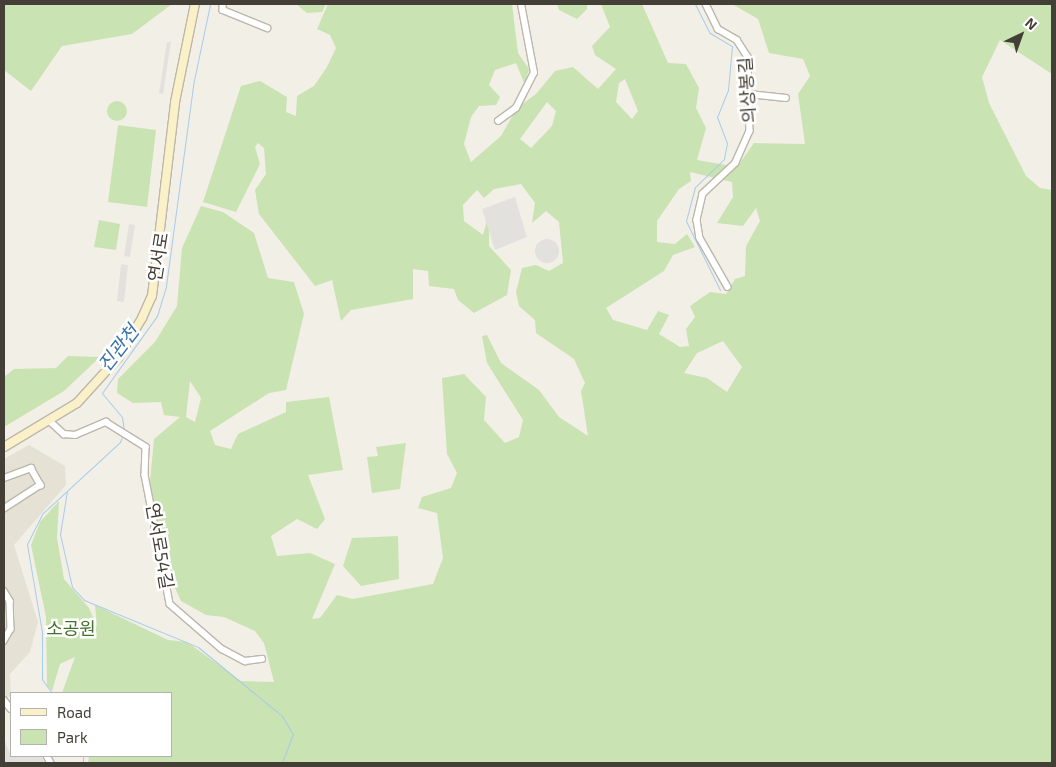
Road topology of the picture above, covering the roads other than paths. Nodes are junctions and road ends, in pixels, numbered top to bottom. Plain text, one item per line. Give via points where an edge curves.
1 (194, 4) edge
2 (223, 4) edge
3 (521, 4) edge
4 (706, 4) edge
5 (267, 28) dead end
6 (749, 94) junction
7 (786, 98) dead end
8 (498, 121) dead end
9 (728, 287) dead end
10 (51, 422) junction
11 (4, 447) edge
12 (4, 478) edge
13 (4, 509) edge
14 (4, 591) edge
15 (4, 641) edge
16 (262, 659) dead end

1 - 10 main road, 연서로 via 175,102 152,296 118,358 77,403
2 - 5 street via 223,10
3 - 8 street via 534,73 516,108
4 - 6 street, 의상봉길 via 718,29 744,46
6 - 7 street
6 - 9 street, 의상봉길 via 750,131 744,147 736,163 704,194 697,220 700,238
10 - 11 main road, 연서로
10 - 16 street, 연서로54길 via 64,434 75,436 106,422 146,447 145,475 170,604 222,649 245,661
12 - 13 street via 31,468 41,485
14 - 15 street via 10,601 11,626

